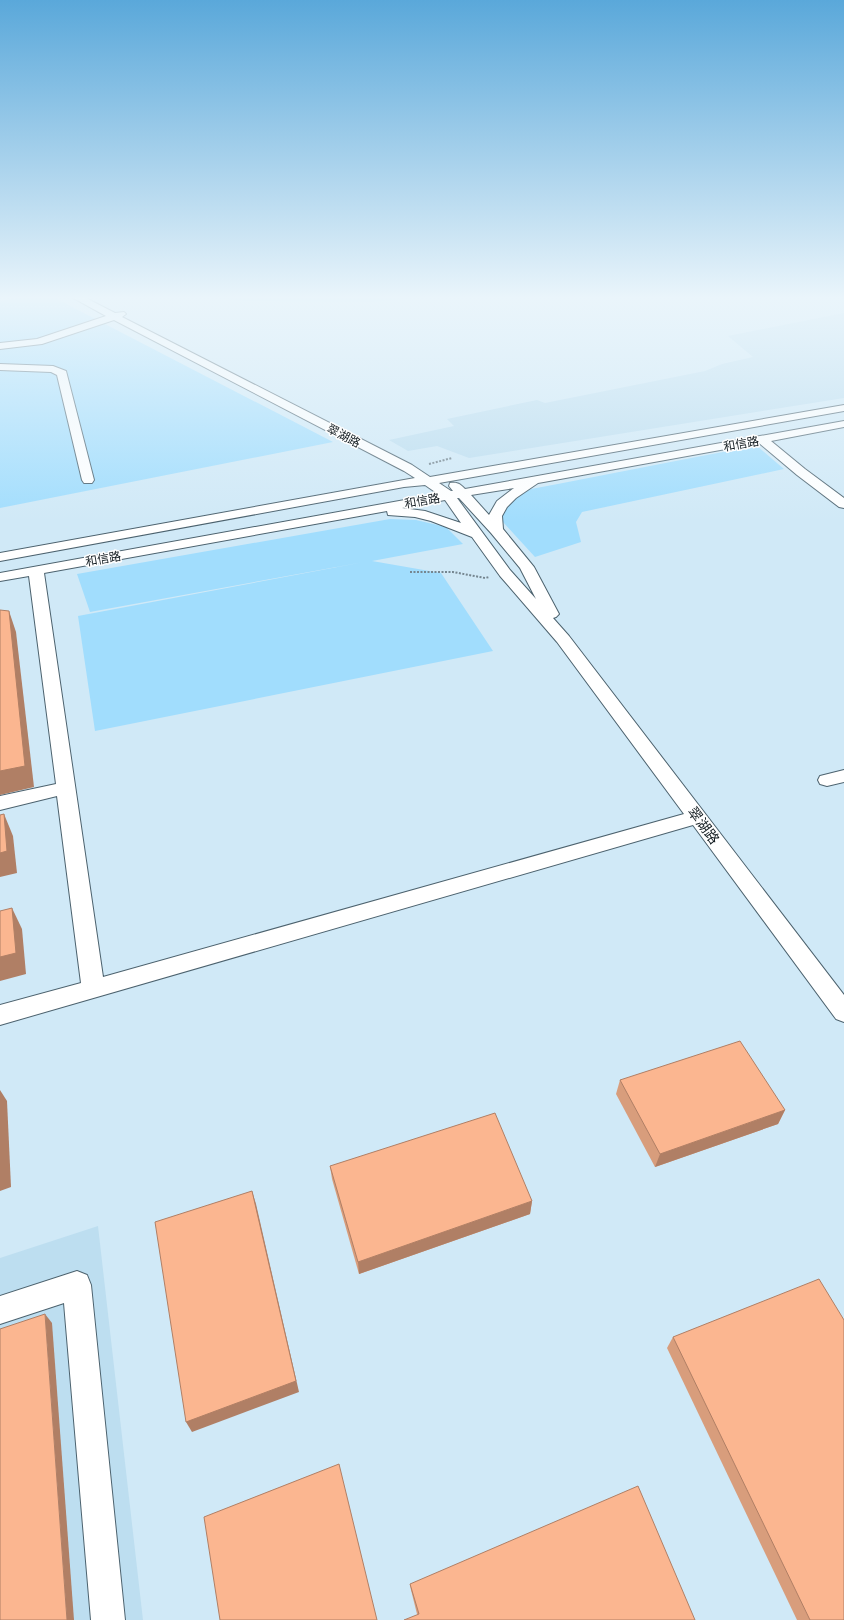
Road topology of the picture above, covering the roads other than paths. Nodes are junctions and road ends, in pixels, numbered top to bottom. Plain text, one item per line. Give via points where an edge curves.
1 (57, 371) edge
2 (225, 371) edge
3 (234, 371) edge
4 (844, 408) edge
5 (844, 424) edge
6 (763, 440) junction
7 (419, 461) dead end
8 (431, 475) junction
9 (545, 477) junction
10 (445, 478) junction
11 (88, 480) dead end
12 (462, 492) junction
13 (448, 495) junction
14 (844, 504) edge
15 (347, 513) junction
16 (496, 530) junction
17 (477, 535) junction
18 (0, 556) edge
19 (36, 570) junction
20 (0, 577) edge
21 (563, 639) junction
22 (66, 788) junction
23 (0, 803) edge
24 (698, 817) junction
25 (93, 988) junction
26 (844, 1012) edge
27 (0, 1015) edge
28 (0, 1310) edge
29 (108, 1620) edge

1 - 11 street via 62,373
2 - 8 street, 翠湖路 via 408,468
3 - 7 street, 翠湖路
4 - 10 street, 和信路
5 - 6 street, 和信路
6 - 9 street, 和信路
6 - 14 street
8 - 10 street, 和信路
8 - 13 street, 翠湖路
8 - 18 street, 和信路 via 404,483
9 - 12 street, 和信路
9 - 16 street via 522,488 503,504 496,513
10 - 12 street, 翠湖路
12 - 13 street, 和信路
12 - 16 street, 翠湖路
13 - 15 street, 和信路
13 - 17 street, 翠湖路
15 - 17 street via 419,514 445,521
15 - 19 street, 和信路
16 - 21 street, 翠湖路 via 527,567
17 - 21 street, 翠湖路 via 505,573
19 - 20 street, 和信路
19 - 22 street
21 - 24 street, 翠湖路
22 - 23 street
22 - 25 street
24 - 25 street
24 - 26 street, 翠湖路
25 - 27 street
28 - 29 street via 76,1285

